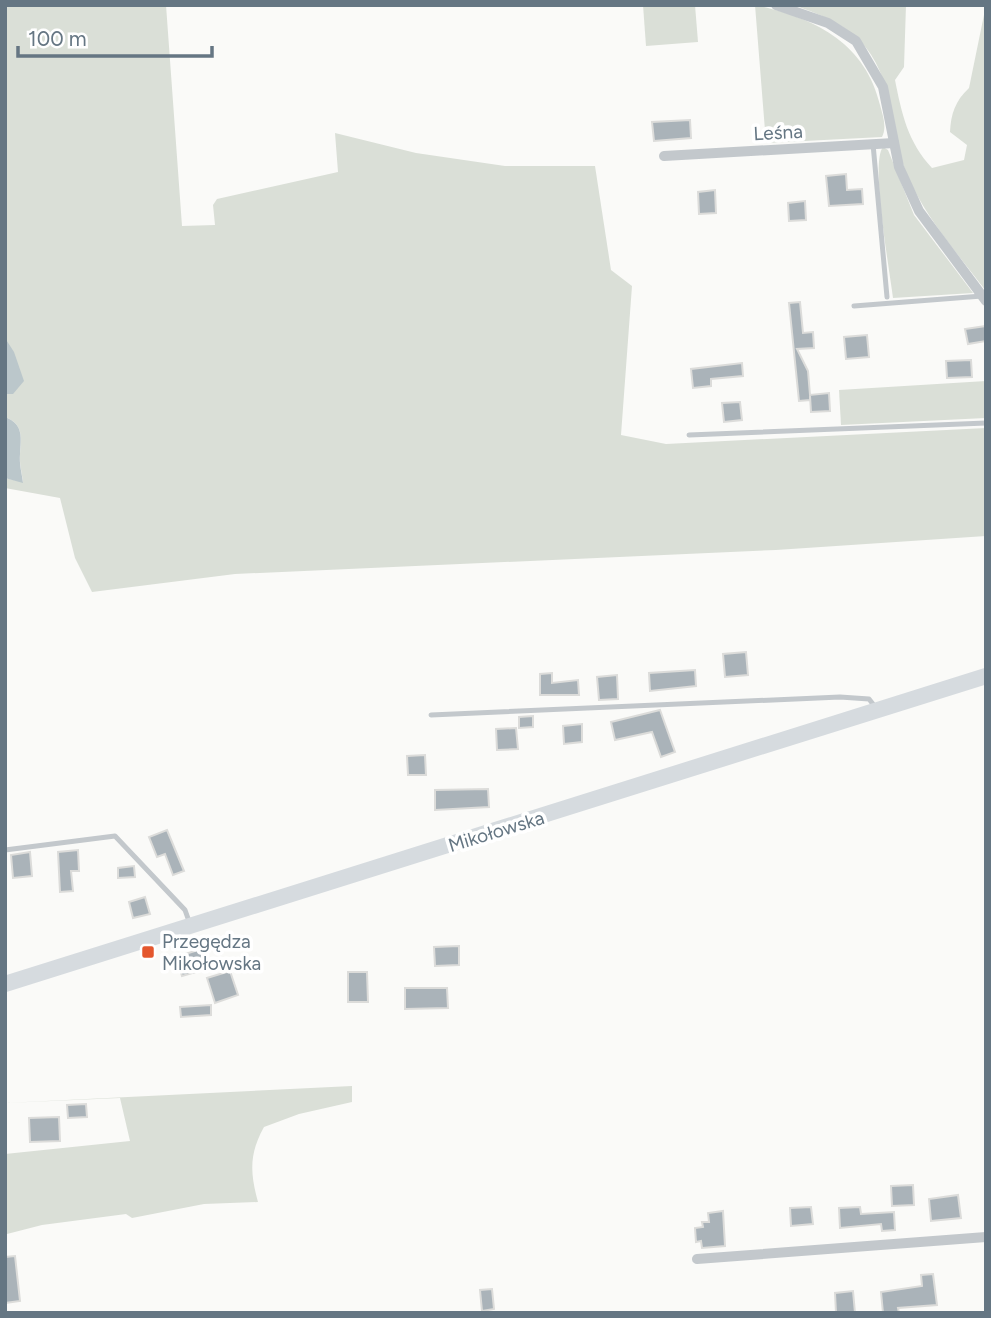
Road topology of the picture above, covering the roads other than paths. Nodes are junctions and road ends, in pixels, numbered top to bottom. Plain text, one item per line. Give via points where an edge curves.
1 (776, 5) edge
2 (894, 143) junction
3 (873, 145) junction
4 (664, 156) dead end
5 (887, 297) dead end
6 (984, 299) edge
7 (854, 306) dead end
8 (986, 423) edge
9 (689, 435) dead end
10 (986, 676) edge
11 (878, 711) junction
12 (430, 715) dead end
13 (5, 850) edge
14 (192, 927) junction
15 (5, 984) edge
16 (986, 1237) edge
17 (697, 1259) dead end

1 - 2 street via 828,23 856,41 883,87
2 - 3 street, Leśna
2 - 6 street via 899,167 919,211
3 - 4 street, Leśna
3 - 5 lane
6 - 7 lane
8 - 9 lane
10 - 11 main road, Mikołowska
11 - 12 lane via 869,699 840,697
11 - 14 main road, Mikołowska
13 - 14 lane via 115,836 185,910
14 - 15 main road, Mikołowska
16 - 17 street

